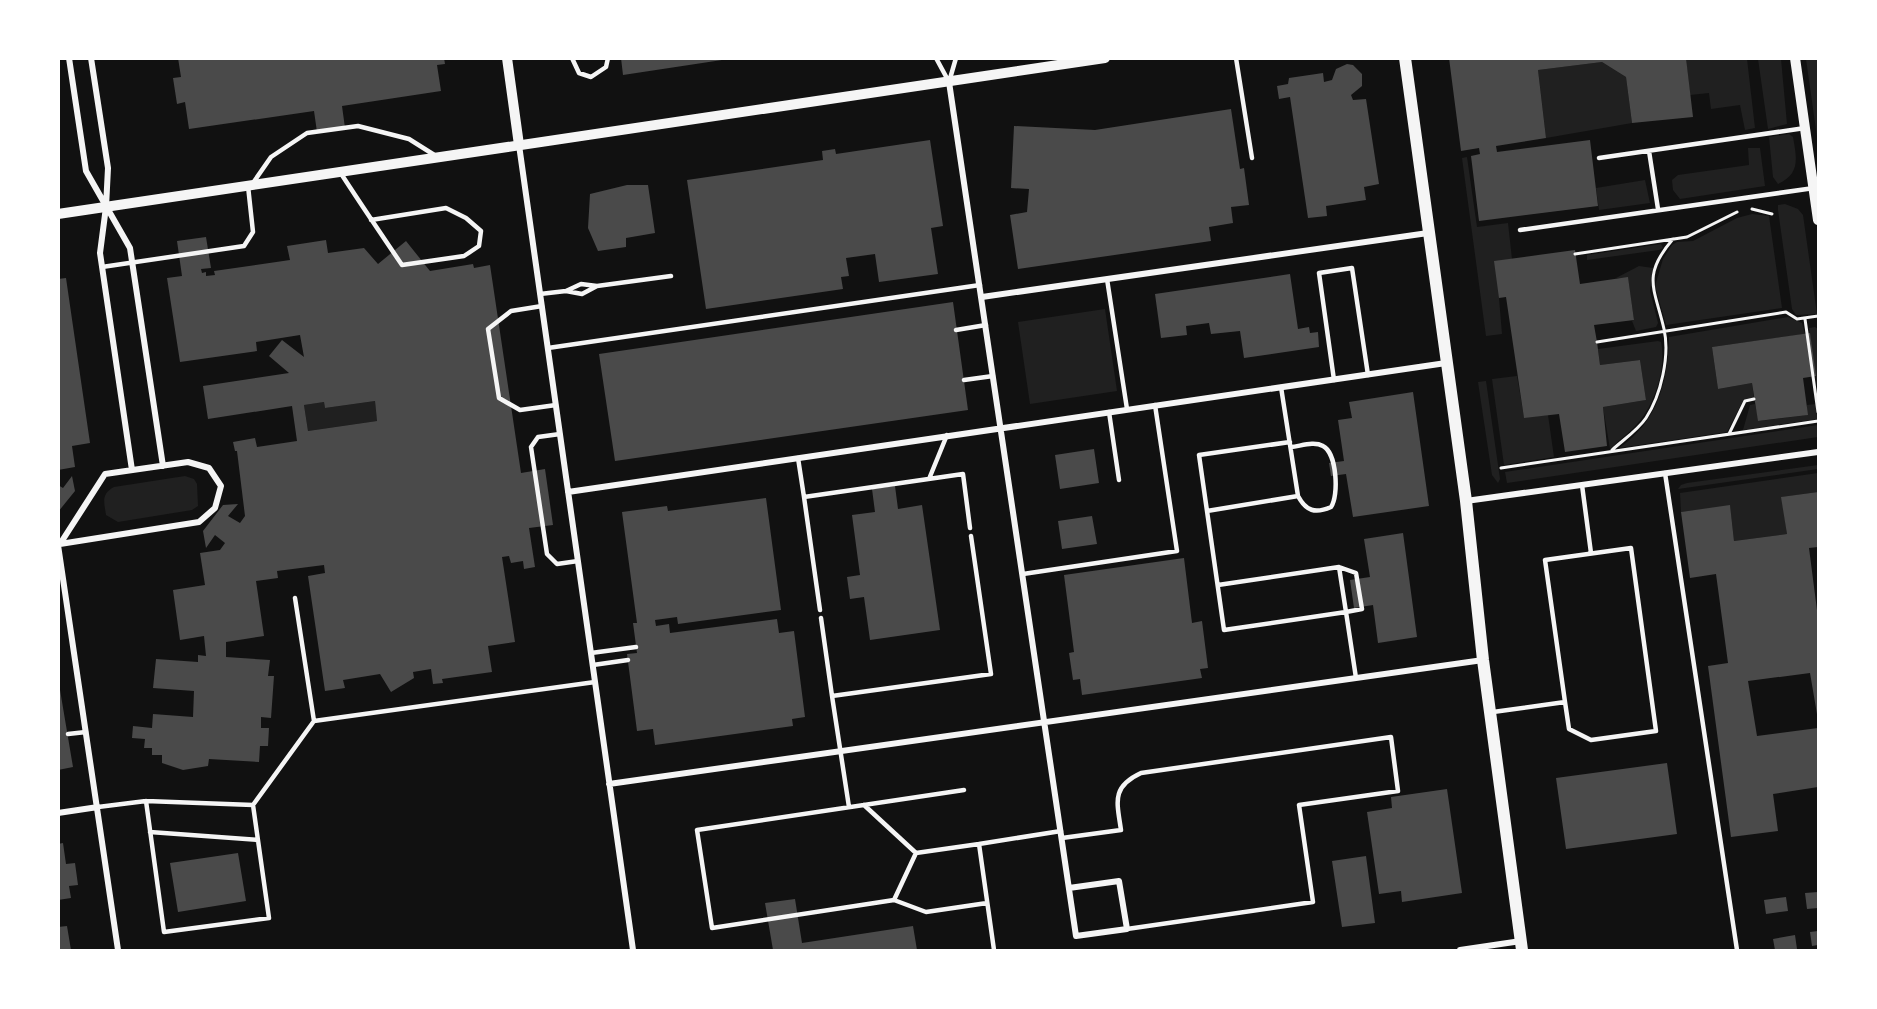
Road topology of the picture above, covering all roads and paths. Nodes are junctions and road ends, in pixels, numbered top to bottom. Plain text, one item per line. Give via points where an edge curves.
1 (69, 58) edge
2 (92, 58) edge
3 (507, 58) edge
4 (572, 58) edge
5 (608, 58) edge
6 (936, 58) edge
7 (956, 58) edge
8 (1105, 58) edge
9 (1236, 58) edge
10 (1405, 58) edge
11 (1795, 58) edge
12 (1072, 61) edge
13 (949, 82) junction
14 (1805, 128) junction
15 (519, 146) junction
16 (1649, 151) junction
17 (438, 158) junction
18 (1252, 158) dead end
19 (1599, 158) dead end
20 (340, 172) junction
21 (1815, 180) edge
22 (249, 185) junction
23 (106, 207) junction
24 (1658, 209) junction
25 (1740, 210) dead end
26 (1746, 210) dead end
27 (58, 214) edge
28 (1772, 214) dead end
29 (371, 220) junction
30 (1818, 220) edge
31 (1520, 230) dead end
32 (1428, 233) junction
33 (1673, 239) junction
34 (1575, 254) dead end
35 (132, 263) junction
36 (102, 267) junction
37 (671, 276) dead end
38 (1107, 279) junction
39 (980, 285) junction
40 (597, 286) junction
41 (566, 291) junction
42 (540, 294) junction
43 (982, 297) junction
44 (542, 306) junction
45 (1818, 316) edge
46 (1805, 318) junction
47 (986, 326) junction
48 (956, 330) dead end
49 (1665, 331) junction
50 (1597, 342) dead end
51 (548, 348) junction
52 (1446, 363) junction
53 (1368, 375) junction
54 (993, 376) junction
55 (964, 380) dead end
56 (1334, 380) junction
57 (1281, 387) junction
58 (1755, 399) dead end
59 (556, 405) junction
60 (1155, 405) junction
61 (1126, 409) junction
62 (1109, 412) junction
63 (1818, 412) edge
64 (1818, 422) edge
65 (1001, 427) junction
66 (560, 434) junction
67 (1728, 434) junction
68 (947, 435) junction
69 (1290, 444) junction
70 (1611, 451) junction
71 (1818, 452) edge
72 (798, 458) junction
73 (163, 466) junction
74 (1501, 468) dead end
75 (132, 470) junction
76 (1665, 473) junction
77 (928, 479) junction
78 (1119, 480) dead end
79 (1582, 485) junction
80 (568, 492) junction
81 (1298, 496) junction
82 (804, 497) junction
83 (1466, 501) junction
84 (1207, 511) junction
85 (970, 528) dead end
86 (971, 536) dead end
87 (59, 544) edge
88 (1591, 553) junction
89 (578, 561) junction
90 (1339, 567) junction
91 (1023, 574) junction
92 (1218, 585) junction
93 (295, 598) dead end
94 (820, 610) dead end
95 (1346, 612) junction
96 (821, 618) dead end
97 (636, 647) dead end
98 (591, 653) junction
99 (628, 660) dead end
100 (1483, 660) junction
101 (593, 665) junction
102 (1356, 678) junction
103 (595, 682) junction
104 (832, 696) junction
105 (1565, 702) junction
106 (1490, 713) junction
107 (314, 722) junction
108 (1045, 722) junction
109 (87, 731) junction
110 (68, 734) dead end
111 (840, 751) junction
112 (609, 784) junction
113 (964, 790) dead end
114 (146, 801) junction
115 (253, 805) junction
116 (864, 805) junction
117 (98, 807) junction
118 (849, 807) junction
119 (58, 813) edge
120 (150, 832) junction
121 (1061, 835) junction
122 (258, 840) junction
123 (978, 844) junction
124 (916, 853) junction
125 (1069, 888) junction
126 (894, 900) junction
127 (987, 903) junction
128 (1126, 929) junction
129 (1522, 946) edge
130 (118, 951) edge
131 (633, 951) edge
132 (994, 951) edge
133 (1460, 951) edge
134 (1737, 951) edge

1 - 23 street via 86,171
2 - 23 street via 108,168
3 - 15 street
4 - 5 lane via 579,73 591,77 606,67
6 - 13 lane
7 - 13 lane
8 - 12 street
9 - 18 lane
10 - 32 main road
11 - 14 street
12 - 13 street
13 - 15 street
13 - 39 street
14 - 16 lane
14 - 21 street
15 - 17 street
15 - 42 street
16 - 19 lane
16 - 24 lane
17 - 20 street
17 - 22 lane via 409,139 358,126 307,133 271,158
20 - 22 street
20 - 29 lane
21 - 24 lane
21 - 30 street
22 - 23 street
22 - 35 lane via 254,232 244,246
23 - 27 street
23 - 35 street via 130,248
23 - 36 street
24 - 31 lane
25 - 33 path via 1687,237
26 - 28 path
29 - 29 lane via 402,265 464,256 481,239 476,225 446,208
32 - 38 street
32 - 52 main road
33 - 34 path
33 - 49 path via 1654,269 1652,286
35 - 36 lane
35 - 73 street
36 - 75 street
37 - 40 lane
38 - 43 street
38 - 61 lane
39 - 43 street
39 - 51 lane
40 - 41 lane via 581,284
40 - 41 lane via 582,294
41 - 42 lane
42 - 44 street
43 - 47 street
44 - 51 street
44 - 59 lane via 511,311 489,329 499,398 520,410
45 - 46 path
46 - 49 path via 1797,320 1786,312
46 - 63 path
47 - 48 lane
47 - 54 street
49 - 50 path
49 - 70 path via 1665,367 1646,419
51 - 59 street
52 - 53 street
52 - 83 main road
53 - 56 street
53 - 56 lane via 1352,268 1319,273
54 - 55 lane
54 - 65 street
56 - 57 street
57 - 60 street
57 - 69 lane
58 - 67 path via 1745,401
59 - 66 street
60 - 61 street
60 - 91 lane via 1177,551
61 - 62 street
62 - 65 street
62 - 78 lane
64 - 67 path
65 - 68 street
65 - 91 street
66 - 80 street
66 - 89 lane via 538,437 531,447 547,554 557,564
67 - 70 path
68 - 72 street
68 - 77 lane
69 - 81 lane
69 - 81 lane via 1317,443 1326,447 1331,454 1337,493 1334,502 1321,512 1304,507
69 - 84 lane via 1199,455
70 - 74 path
71 - 76 street
72 - 80 street
72 - 82 lane
73 - 75 street
73 - 87 street via 188,462 209,468 221,486 218,502 209,516 199,522
75 - 87 street via 105,474
76 - 79 street
76 - 134 lane
77 - 82 lane
77 - 85 lane via 963,474
79 - 83 street
79 - 88 lane
80 - 89 street
81 - 84 lane
82 - 94 lane
83 - 100 main road
84 - 92 lane
86 - 104 lane via 991,674
87 - 109 street
88 - 105 lane via 1545,560
88 - 105 lane via 1630,548 1656,731 1592,740 1569,729
89 - 98 street
90 - 92 lane
90 - 95 lane
90 - 95 lane via 1356,573 1361,600 1362,609
91 - 108 street
92 - 95 lane via 1224,630
93 - 107 lane
95 - 102 lane
96 - 104 lane
97 - 98 lane
98 - 101 street
99 - 101 lane
100 - 102 street
100 - 106 main road
101 - 103 street
102 - 108 street
103 - 107 lane
103 - 112 street
104 - 111 lane
105 - 106 lane
106 - 129 main road
107 - 115 lane
108 - 111 street
108 - 121 street
109 - 110 lane
109 - 117 street
111 - 112 street
111 - 118 lane
112 - 131 street
113 - 116 lane
114 - 115 lane
114 - 117 lane
114 - 120 lane
115 - 122 lane
116 - 118 lane
116 - 124 lane
117 - 119 street
117 - 130 street
118 - 126 lane via 697,830 712,928
120 - 122 lane
120 - 122 lane via 164,932 269,918
121 - 123 lane
121 - 125 street
121 - 128 lane via 1121,830 1116,798 1124,783 1141,773 1390,737 1398,791 1299,805 1313,902
123 - 124 lane
123 - 127 lane
124 - 126 lane
125 - 128 street via 1119,881
125 - 128 street via 1076,936
126 - 127 lane via 926,912
127 - 132 lane
129 - 133 street

